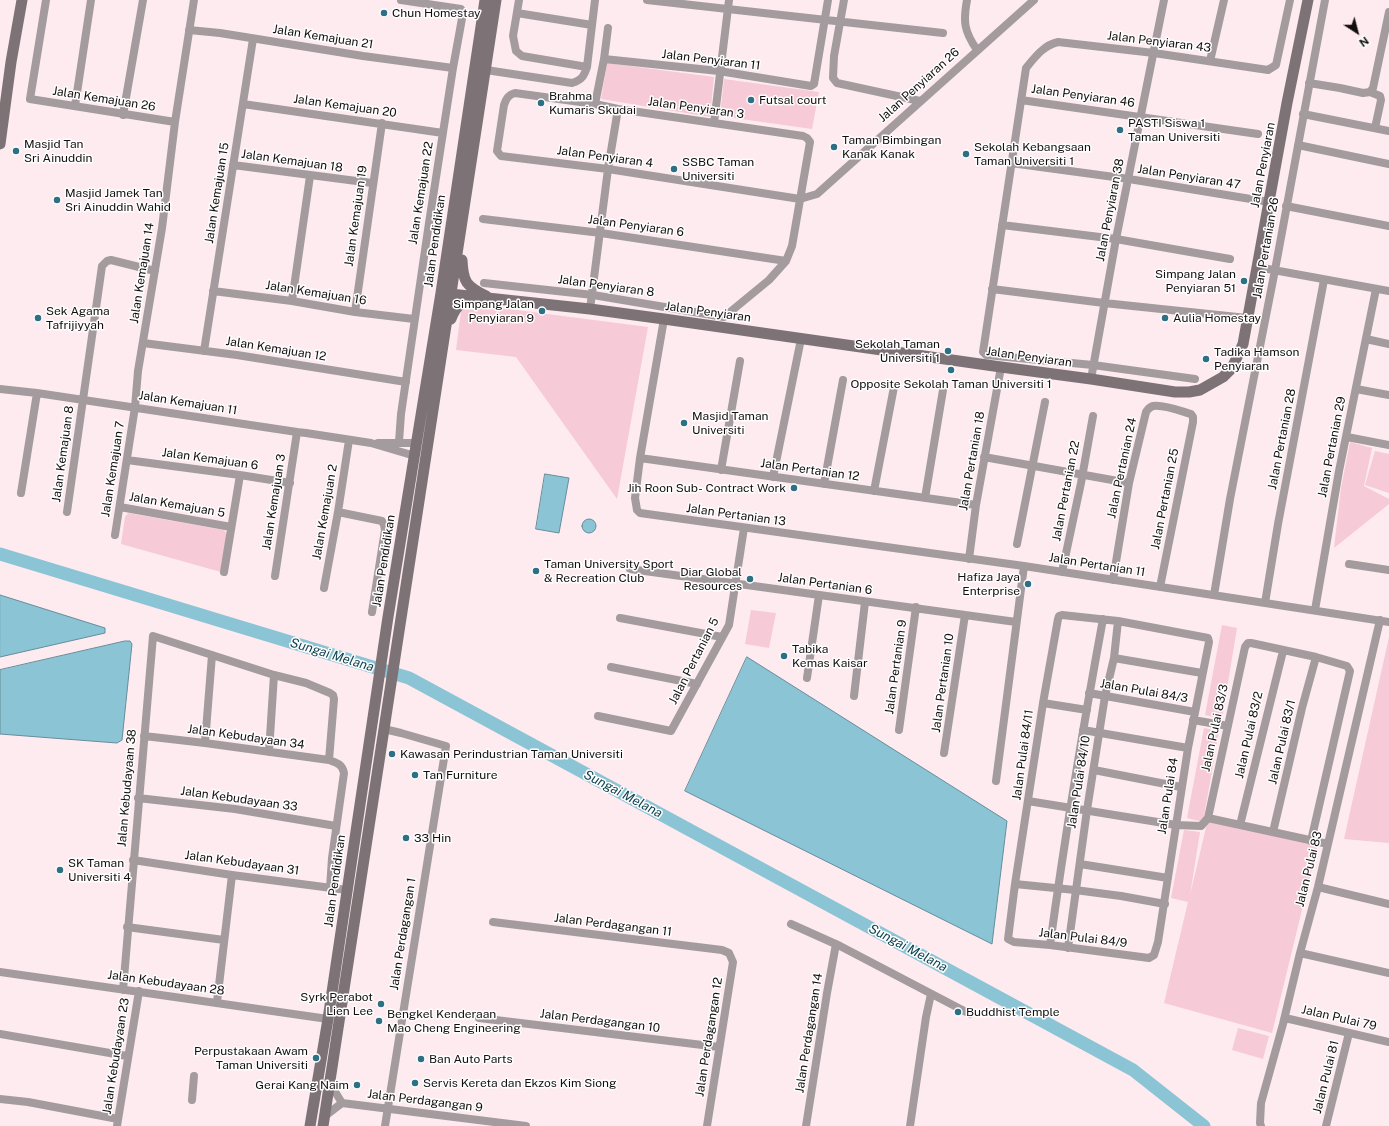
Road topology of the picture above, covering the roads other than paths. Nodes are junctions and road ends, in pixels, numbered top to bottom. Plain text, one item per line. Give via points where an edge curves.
1 (22, 0) edge
2 (46, 0) edge
3 (91, 0) edge
4 (143, 0) edge
5 (194, 0) edge
6 (400, 0) edge
7 (485, 0) edge
8 (496, 0) edge
9 (519, 0) edge
10 (595, 0) edge
11 (647, 0) edge
12 (729, 0) edge
13 (828, 0) edge
14 (844, 0) edge
15 (967, 0) edge
16 (1034, 0) edge
17 (1164, 0) edge
18 (1224, 0) edge
19 (1290, 0) edge
20 (1308, 0) edge
21 (1325, 0) edge
22 (728, 10) junction
23 (1389, 12) edge
24 (517, 13) junction
25 (824, 20) junction
26 (840, 22) junction
27 (592, 25) junction
28 (608, 28) dead end
29 (189, 30) junction
30 (943, 33) dead end
31 (253, 39) junction
32 (977, 50) junction
33 (1154, 53) junction
34 (604, 59) junction
35 (1210, 61) junction
36 (587, 67) junction
37 (453, 68) junction
38 (486, 70) junction
39 (719, 71) junction
40 (1309, 83) junction
41 (1370, 92) junction
42 (1022, 100) junction
43 (920, 101) junction
44 (243, 104) junction
45 (595, 104) junction
46 (75, 106) junction
47 (618, 109) junction
48 (1304, 114) junction
49 (123, 115) junction
50 (1141, 116) junction
51 (175, 122) junction
52 (382, 123) junction
53 (714, 123) junction
54 (1375, 128) junction
55 (1389, 131) edge
56 (443, 132) junction
57 (1258, 134) dead end
58 (0, 140) edge
59 (1298, 145) junction
60 (501, 156) joint
61 (1011, 163) junction
62 (1389, 164) edge
63 (233, 165) junction
64 (608, 169) junction
65 (310, 176) junction
66 (1129, 179) junction
67 (372, 183) junction
68 (800, 199) junction
69 (1269, 202) junction
70 (1286, 206) junction
71 (483, 219) dead end
72 (1002, 225) junction
73 (1389, 226) edge
74 (601, 233) junction
75 (461, 236) junction
76 (1116, 238) junction
77 (1230, 259) dead end
78 (786, 261) junction
79 (1257, 267) junction
80 (1275, 270) junction
81 (156, 271) junction
82 (1324, 280) junction
83 (484, 283) dead end
84 (992, 289) junction
85 (1376, 289) junction
86 (214, 291) junction
87 (1389, 291) edge
88 (447, 293) junction
89 (592, 294) junction
90 (492, 299) junction
91 (292, 301) junction
92 (1104, 303) junction
93 (590, 309) junction
94 (355, 312) junction
95 (1248, 318) junction
96 (414, 319) junction
97 (664, 319) junction
98 (802, 339) junction
99 (1366, 339) junction
100 (143, 343) junction
101 (1389, 344) edge
102 (444, 349) junction
103 (204, 351) junction
104 (740, 361) dead end
105 (1093, 365) junction
106 (1001, 367) junction
107 (1091, 379) junction
108 (1195, 379) dead end
109 (843, 380) dead end
110 (406, 382) junction
111 (894, 387) dead end
112 (0, 389) edge
113 (1356, 389) junction
114 (943, 390) dead end
115 (37, 393) junction
116 (1389, 395) edge
117 (84, 400) junction
118 (1045, 402) dead end
119 (135, 407) junction
120 (1093, 416) dead end
121 (1193, 417) joint
122 (297, 432) junction
123 (1347, 437) junction
124 (349, 440) junction
125 (399, 442) junction
126 (372, 443) junction
127 (417, 443) junction
128 (1389, 445) edge
129 (415, 456) junction
130 (984, 457) junction
131 (640, 458) junction
132 (127, 460) junction
133 (1033, 466) junction
134 (721, 470) junction
135 (1082, 474) junction
136 (240, 475) junction
137 (773, 477) junction
138 (290, 483) junction
139 (1129, 483) junction
140 (824, 484) junction
141 (874, 491) junction
142 (21, 493) dead end
143 (925, 498) junction
144 (976, 505) junction
145 (120, 507) junction
146 (67, 512) dead end
147 (338, 512) junction
148 (231, 527) junction
149 (744, 528) junction
150 (115, 535) dead end
151 (1017, 544) dead end
152 (969, 559) junction
153 (1349, 564) dead end
154 (1024, 566) junction
155 (630, 569) dead end
156 (1389, 570) edge
157 (224, 572) dead end
158 (1062, 572) junction
159 (275, 576) dead end
160 (1113, 580) junction
161 (736, 583) junction
162 (1160, 587) junction
163 (324, 588) dead end
164 (819, 595) junction
165 (1214, 595) junction
166 (865, 602) junction
167 (1265, 603) junction
168 (916, 608) junction
169 (1315, 610) junction
170 (372, 612) dead end
171 (965, 615) junction
172 (620, 618) dead end
173 (1103, 619) junction
174 (1380, 620) junction
175 (1118, 621) junction
176 (1016, 622) junction
177 (1389, 622) edge
178 (722, 637) junction
179 (1208, 638) joint
180 (1283, 651) junction
181 (212, 655) junction
182 (1316, 657) junction
183 (1114, 658) junction
184 (611, 667) dead end
185 (1202, 673) junction
186 (274, 675) junction
187 (807, 678) dead end
188 (697, 684) junction
189 (1090, 694) junction
190 (854, 696) dead end
191 (1105, 696) junction
192 (1043, 703) junction
193 (1087, 710) junction
194 (1195, 712) junction
195 (598, 716) dead end
196 (1193, 720) junction
197 (1228, 726) junction
198 (384, 730) junction
199 (899, 730) dead end
200 (1084, 730) junction
201 (1099, 733) junction
202 (144, 736) junction
203 (205, 743) junction
204 (1188, 748) junction
205 (269, 752) junction
206 (944, 753) dead end
207 (328, 760) junction
208 (1094, 770) junction
209 (996, 781) dead end
210 (1181, 787) junction
211 (138, 798) junction
212 (1028, 801) junction
213 (1071, 808) junction
214 (1087, 810) junction
215 (1208, 818) junction
216 (1176, 825) junction
217 (1240, 825) junction
218 (336, 826) junction
219 (1273, 832) junction
220 (1311, 841) junction
221 (1328, 844) junction
222 (133, 860) junction
223 (1080, 864) junction
224 (232, 875) junction
225 (1168, 878) junction
226 (1015, 884) junction
227 (1318, 887) junction
228 (330, 888) junction
229 (1058, 888) junction
230 (347, 890) junction
231 (1075, 890) junction
232 (1165, 904) junction
233 (1389, 904) edge
234 (493, 922) dead end
235 (791, 924) dead end
236 (127, 927) junction
237 (224, 940) junction
238 (1010, 941) joint
239 (836, 944) junction
240 (1050, 945) junction
241 (1068, 948) junction
242 (1300, 953) junction
243 (729, 954) joint
244 (1152, 957) joint
245 (0, 972) edge
246 (1389, 973) edge
247 (123, 990) junction
248 (139, 991) junction
249 (931, 994) junction
250 (217, 1002) junction
251 (970, 1014) dead end
252 (479, 1018) dead end
253 (1285, 1018) junction
254 (328, 1019) junction
255 (1349, 1033) junction
256 (0, 1034) edge
257 (1389, 1042) edge
258 (719, 1047) junction
259 (128, 1056) junction
260 (194, 1076) dead end
261 (331, 1082) junction
262 (0, 1099) edge
263 (192, 1100) dead end
264 (342, 1103) junction
265 (388, 1108) junction
266 (324, 1121) edge
267 (117, 1122) edge
268 (1261, 1125) edge
269 (310, 1126) edge
270 (385, 1126) edge
271 (526, 1126) edge
272 (706, 1126) edge
273 (806, 1126) edge
274 (910, 1126) edge
275 (1326, 1126) edge

1 - 58 main road
2 - 46 street, Jalan Kemajuan 26 via 30,99
3 - 46 street
4 - 49 street
5 - 29 street, Jalan Kemajuan 14
6 - 37 street, Jalan Kemajuan 22 via 461,9 463,12
7 - 88 main road, Jalan Pendidikan
8 - 38 main road, Jalan Pendidikan
9 - 24 street
10 - 27 street
11 - 22 street
12 - 22 street
13 - 25 street
14 - 26 street
15 - 32 street via 964,17 968,37
16 - 32 street, Jalan Penyiaran 26
17 - 33 street, Jalan Penyiaran 38
18 - 35 street
19 - 35 street, Jalan Penyiaran 43 via 1276,65 1268,70
20 - 69 main road, Jalan Penyiaran
21 - 40 street, Jalan Pertanian 26
22 - 25 street
22 - 39 street
23 - 41 street
24 - 27 street
24 - 36 street via 513,36 516,50 522,56
25 - 26 street
25 - 39 street, Jalan Penyiaran 11 via 814,84 811,86
26 - 30 street
26 - 43 street via 834,56 833,78 837,83
27 - 36 street
28 - 34 street
29 - 31 street, Jalan Kemajuan 21
29 - 51 street, Jalan Kemajuan 14
31 - 37 street, Jalan Kemajuan 21
31 - 44 street, Jalan Kemajuan 15
32 - 43 street, Jalan Penyiaran 26
33 - 35 street, Jalan Penyiaran 43
33 - 42 street, Jalan Penyiaran 43 via 1058,42 1050,44 1026,68
33 - 50 street, Jalan Penyiaran 38
34 - 39 street, Jalan Penyiaran 11
34 - 45 street
36 - 38 street via 584,77 572,83
37 - 56 street, Jalan Kemajuan 22
38 - 75 main road, Jalan Pendidikan
39 - 53 street
40 - 41 street via 1363,93
40 - 48 street, Jalan Pertanian 26
41 - 54 street via 1380,96 1382,100
42 - 50 street, Jalan Penyiaran 46
42 - 61 street, Jalan Penyiaran 43
43 - 68 street, Jalan Penyiaran 26 via 817,194
44 - 52 street, Jalan Kemajuan 20
44 - 63 street, Jalan Kemajuan 15
45 - 47 street, Jalan Penyiaran 3
45 - 60 street, Jalan Penyiaran 3 via 511,94 506,98 504,105 497,150
46 - 49 street, Jalan Kemajuan 26
47 - 53 street, Jalan Penyiaran 3
47 - 64 street
48 - 54 street
48 - 59 street, Jalan Pertanian 26
49 - 51 street, Jalan Kemajuan 26
50 - 57 street, Jalan Penyiaran 46
50 - 66 street, Jalan Penyiaran 38
51 - 81 street, Jalan Kemajuan 14
52 - 56 street, Jalan Kemajuan 20
52 - 67 street, Jalan Kemajuan 19
53 - 68 street, Jalan Penyiaran 3 via 807,138 810,142
54 - 55 street
56 - 96 street, Jalan Kemajuan 22
59 - 62 street
59 - 70 street, Jalan Pertanian 26
60 - 64 street, Jalan Penyiaran 4
61 - 66 street, Jalan Penyiaran 47
61 - 72 street, Jalan Penyiaran 43
63 - 65 street, Jalan Kemajuan 18
63 - 86 street, Jalan Kemajuan 15
64 - 68 street, Jalan Penyiaran 4
64 - 74 street
65 - 67 street, Jalan Kemajuan 18
65 - 91 street
66 - 69 street, Jalan Penyiaran 47
66 - 76 street, Jalan Penyiaran 38
67 - 94 street, Jalan Kemajuan 19
68 - 78 street via 792,246
69 - 79 main road, Jalan Penyiaran
70 - 73 street
70 - 80 street, Jalan Pertanian 26
71 - 74 street, Jalan Penyiaran 6
72 - 76 street
72 - 84 street, Jalan Penyiaran 43
74 - 78 street, Jalan Penyiaran 6
74 - 89 street
75 - 88 main road, Jalan Pendidikan
75 - 90 main road via 462,275 466,283
76 - 77 street
76 - 92 street, Jalan Penyiaran 38
78 - 89 street, Jalan Penyiaran 8 via 769,280 724,316
79 - 80 street
79 - 95 main road, Jalan Penyiaran
80 - 82 street
80 - 165 street, Jalan Pertanian 26
81 - 100 street, Jalan Kemajuan 14
81 - 117 street, Jalan Kemajuan 8 via 111,260 102,266
82 - 85 street
82 - 167 street, Jalan Pertanian 28
83 - 89 street, Jalan Penyiaran 8
84 - 92 street
84 - 105 street, Jalan Penyiaran 43 via 983,352 986,355
85 - 87 street
85 - 99 street, Jalan Pertanian 29
86 - 91 street, Jalan Kemajuan 16
86 - 103 street, Jalan Kemajuan 15
88 - 90 main road, Jalan Penyiaran
88 - 102 main road, Jalan Pendidikan
88 - 127 main road, Jalan Pendidikan
89 - 93 street
90 - 93 main road, Jalan Penyiaran
90 - 102 main road via 466,301 458,305
91 - 94 street, Jalan Kemajuan 16
92 - 95 street
92 - 105 street, Jalan Penyiaran 38
93 - 97 main road, Jalan Penyiaran
94 - 96 street, Jalan Kemajuan 16
95 - 107 main road, Jalan Penyiaran via 1243,344 1232,368 1223,377 1200,390 1175,392
96 - 110 street, Jalan Kemajuan 22
97 - 98 main road, Jalan Penyiaran
97 - 131 street, Jalan Pertanian 13
98 - 106 main road, Jalan Penyiaran
98 - 137 street
99 - 101 street
99 - 113 street, Jalan Pertanian 29
100 - 103 street, Jalan Kemajuan 12
100 - 119 street, Jalan Kemajuan 14
102 - 198 main road, Jalan Pendidikan
103 - 110 street, Jalan Kemajuan 12
104 - 134 street
105 - 107 street, Jalan Penyiaran 38
105 - 108 street
106 - 107 main road, Jalan Penyiaran
106 - 130 street, Jalan Pertanian 18
109 - 140 street
110 - 125 street, Jalan Kemajuan 22
111 - 141 street
112 - 115 street, Jalan Kemajuan 11
113 - 116 street
113 - 123 street, Jalan Pertanian 29
114 - 143 street
115 - 117 street, Jalan Kemajuan 11
115 - 142 street
117 - 119 street, Jalan Kemajuan 11
117 - 146 street, Jalan Kemajuan 8
118 - 133 street
119 - 122 street, Jalan Kemajuan 11
119 - 132 street, Jalan Kemajuan 7
120 - 135 street, Jalan Pertanian 22
121 - 139 street, Jalan Pertanian 24 via 1191,414 1172,409 1154,406 1148,408
121 - 162 street, Jalan Pertanian 25
122 - 124 street, Jalan Kemajuan 11
122 - 138 street, Jalan Kemajuan 3
123 - 128 street
123 - 169 street, Jalan Pertanian 29
124 - 126 street, Jalan Kemajuan 11
124 - 147 street, Jalan Kemajuan 2
125 - 126 street, Jalan Kemajuan 11
125 - 127 street, Jalan Kemajuan 11
126 - 129 street, Jalan Kemajuan 11
127 - 129 main road, Jalan Pendidikan
129 - 230 main road, Jalan Pendidikan
130 - 133 street
130 - 144 street, Jalan Pertanian 18
131 - 134 street, Jalan Pertanian 12
131 - 149 street, Jalan Pertanian 13 via 635,498 640,513
132 - 136 street, Jalan Kemajuan 6
132 - 145 street, Jalan Kemajuan 7
133 - 135 street
133 - 151 street
134 - 137 street, Jalan Pertanian 12
135 - 139 street
135 - 158 street, Jalan Pertanian 22
136 - 138 street, Jalan Kemajuan 6
136 - 148 street
137 - 140 street, Jalan Pertanian 12
138 - 159 street, Jalan Kemajuan 3
139 - 160 street, Jalan Pertanian 24
140 - 141 street, Jalan Pertanian 12
141 - 143 street, Jalan Pertanian 12
143 - 144 street, Jalan Pertanian 12
144 - 152 street, Jalan Pertanian 18
145 - 148 street, Jalan Kemajuan 5
145 - 150 street, Jalan Kemajuan 7
147 - 163 street, Jalan Kemajuan 2
147 - 170 street via 382,521 384,525
148 - 157 street
149 - 152 street, Jalan Pertanian 13
149 - 161 street, Jalan Pertanian 5
152 - 154 street, Jalan Pertanian 13
153 - 156 street
154 - 158 street, Jalan Pertanian 11
154 - 176 street
155 - 161 street, Jalan Pertanian 6
158 - 160 street, Jalan Pertanian 11
160 - 162 street, Jalan Pertanian 11
161 - 164 street, Jalan Pertanian 6
161 - 178 street, Jalan Pertanian 5 via 729,625
162 - 165 street, Jalan Pertanian 11
164 - 166 street, Jalan Pertanian 6
164 - 187 street
165 - 167 street, Jalan Pertanian 11
166 - 168 street, Jalan Pertanian 6
166 - 190 street
167 - 169 street, Jalan Pertanian 11
168 - 171 street, Jalan Pertanian 6
168 - 199 street, Jalan Pertanian 9
169 - 174 street, Jalan Pertanian 11
171 - 176 street, Jalan Pertanian 6
171 - 206 street, Jalan Pertanian 10
172 - 178 street
173 - 175 street, Jalan Pulai 84/11
173 - 189 street
173 - 192 street, Jalan Pulai 84/11 via 1059,616
174 - 177 street, Jalan Pertanian 11
174 - 221 street, Jalan Pulai 83
175 - 179 street, Jalan Pulai 84/11
175 - 183 street, Jalan Pulai 84/10
176 - 209 street
178 - 188 street, Jalan Pertanian 5
179 - 185 street, Jalan Pulai 84
180 - 182 street
180 - 197 street, Jalan Pulai 83/3 via 1248,643
180 - 217 street, Jalan Pulai 83/2
181 - 186 street
181 - 202 street, Jalan Kebudayaan 38 via 152,636
181 - 203 street
182 - 219 street, Jalan Pulai 83/1
182 - 220 street via 1347,666 1350,671
183 - 185 street
183 - 191 street, Jalan Pulai 84/10
184 - 188 street
185 - 194 street, Jalan Pulai 84
186 - 205 street
186 - 207 street via 306,683 334,695
188 - 195 street, Jalan Pertanian 5 via 671,731
189 - 191 street, Jalan Pulai 84/3
189 - 193 street
191 - 194 street, Jalan Pulai 84/3
191 - 201 street, Jalan Pulai 84/10
192 - 193 street
192 - 212 street, Jalan Pulai 84/11
193 - 200 street
194 - 196 street, Jalan Pulai 84
196 - 197 street, Jalan Pulai 84/3
196 - 204 street, Jalan Pulai 84
197 - 215 street, Jalan Pulai 83/3
198 - 261 main road, Jalan Pendidikan
198 - 265 street, Jalan Perdagangan 1 via 446,746
200 - 201 street
200 - 213 street
201 - 204 street
201 - 208 street, Jalan Pulai 84/10
202 - 203 street, Jalan Kebudayaan 34
202 - 211 street, Jalan Kebudayaan 38
203 - 205 street, Jalan Kebudayaan 34
204 - 210 street, Jalan Pulai 84
205 - 207 street, Jalan Kebudayaan 34
207 - 218 street, Jalan Kebudayaan 34 via 339,763 344,773
208 - 210 street
208 - 214 street, Jalan Pulai 84/10
210 - 216 street, Jalan Pulai 84
211 - 218 street, Jalan Kebudayaan 33 via 235,809
211 - 222 street, Jalan Kebudayaan 38
212 - 213 street
212 - 226 street, Jalan Pulai 84/11
213 - 214 street
213 - 229 street
214 - 216 street
214 - 223 street, Jalan Pulai 84/10
215 - 216 street via 1201,826
215 - 217 street
216 - 225 street, Jalan Pulai 84
217 - 219 street
218 - 228 street
219 - 220 street
220 - 221 street
221 - 227 street, Jalan Pulai 83
222 - 224 street, Jalan Kebudayaan 31
222 - 236 street, Jalan Kebudayaan 38
223 - 225 street
223 - 231 street, Jalan Pulai 84/10
224 - 228 street, Jalan Kebudayaan 31
224 - 237 street
225 - 232 street, Jalan Pulai 84
226 - 229 street
226 - 238 street, Jalan Pulai 84/11 via 1008,939
227 - 233 street
227 - 242 street, Jalan Pulai 83
228 - 230 street, Jalan Kebudayaan 31
229 - 231 street
229 - 240 street
230 - 254 main road, Jalan Pendidikan
231 - 232 street
231 - 241 street, Jalan Pulai 84/10
232 - 244 street, Jalan Pulai 84 via 1158,942
234 - 243 street, Jalan Perdagangan 11 via 722,950
235 - 239 street
236 - 237 street
236 - 247 street, Jalan Kebudayaan 38
237 - 250 street
238 - 240 street, Jalan Pulai 84/9
239 - 249 street
239 - 273 street, Jalan Perdagangan 14
240 - 241 street, Jalan Pulai 84/9
241 - 244 street, Jalan Pulai 84/9
242 - 246 street
242 - 253 street, Jalan Pulai 83
243 - 258 street, Jalan Perdagangan 12 via 733,962
245 - 247 street, Jalan Kebudayaan 28
247 - 248 street, Jalan Kebudayaan 28
248 - 250 street, Jalan Kebudayaan 28
248 - 259 street, Jalan Kebudayaan 23
249 - 251 street
249 - 274 street
250 - 254 street, Jalan Kebudayaan 28
252 - 258 street, Jalan Perdagangan 10
253 - 255 street, Jalan Pulai 79
253 - 268 street, Jalan Pulai 83 via 1261,1103
254 - 269 main road, Jalan Pendidikan
255 - 257 street, Jalan Pulai 79
255 - 275 street, Jalan Pulai 81
256 - 259 street
258 - 272 street, Jalan Perdagangan 12
259 - 267 street, Jalan Kebudayaan 23
260 - 263 street
261 - 264 street
261 - 266 main road, Jalan Pendidikan
262 - 267 street via 28,1102
264 - 265 street, Jalan Perdagangan 9
264 - 266 street
265 - 270 street, Jalan Perdagangan 1
265 - 271 street, Jalan Perdagangan 9

